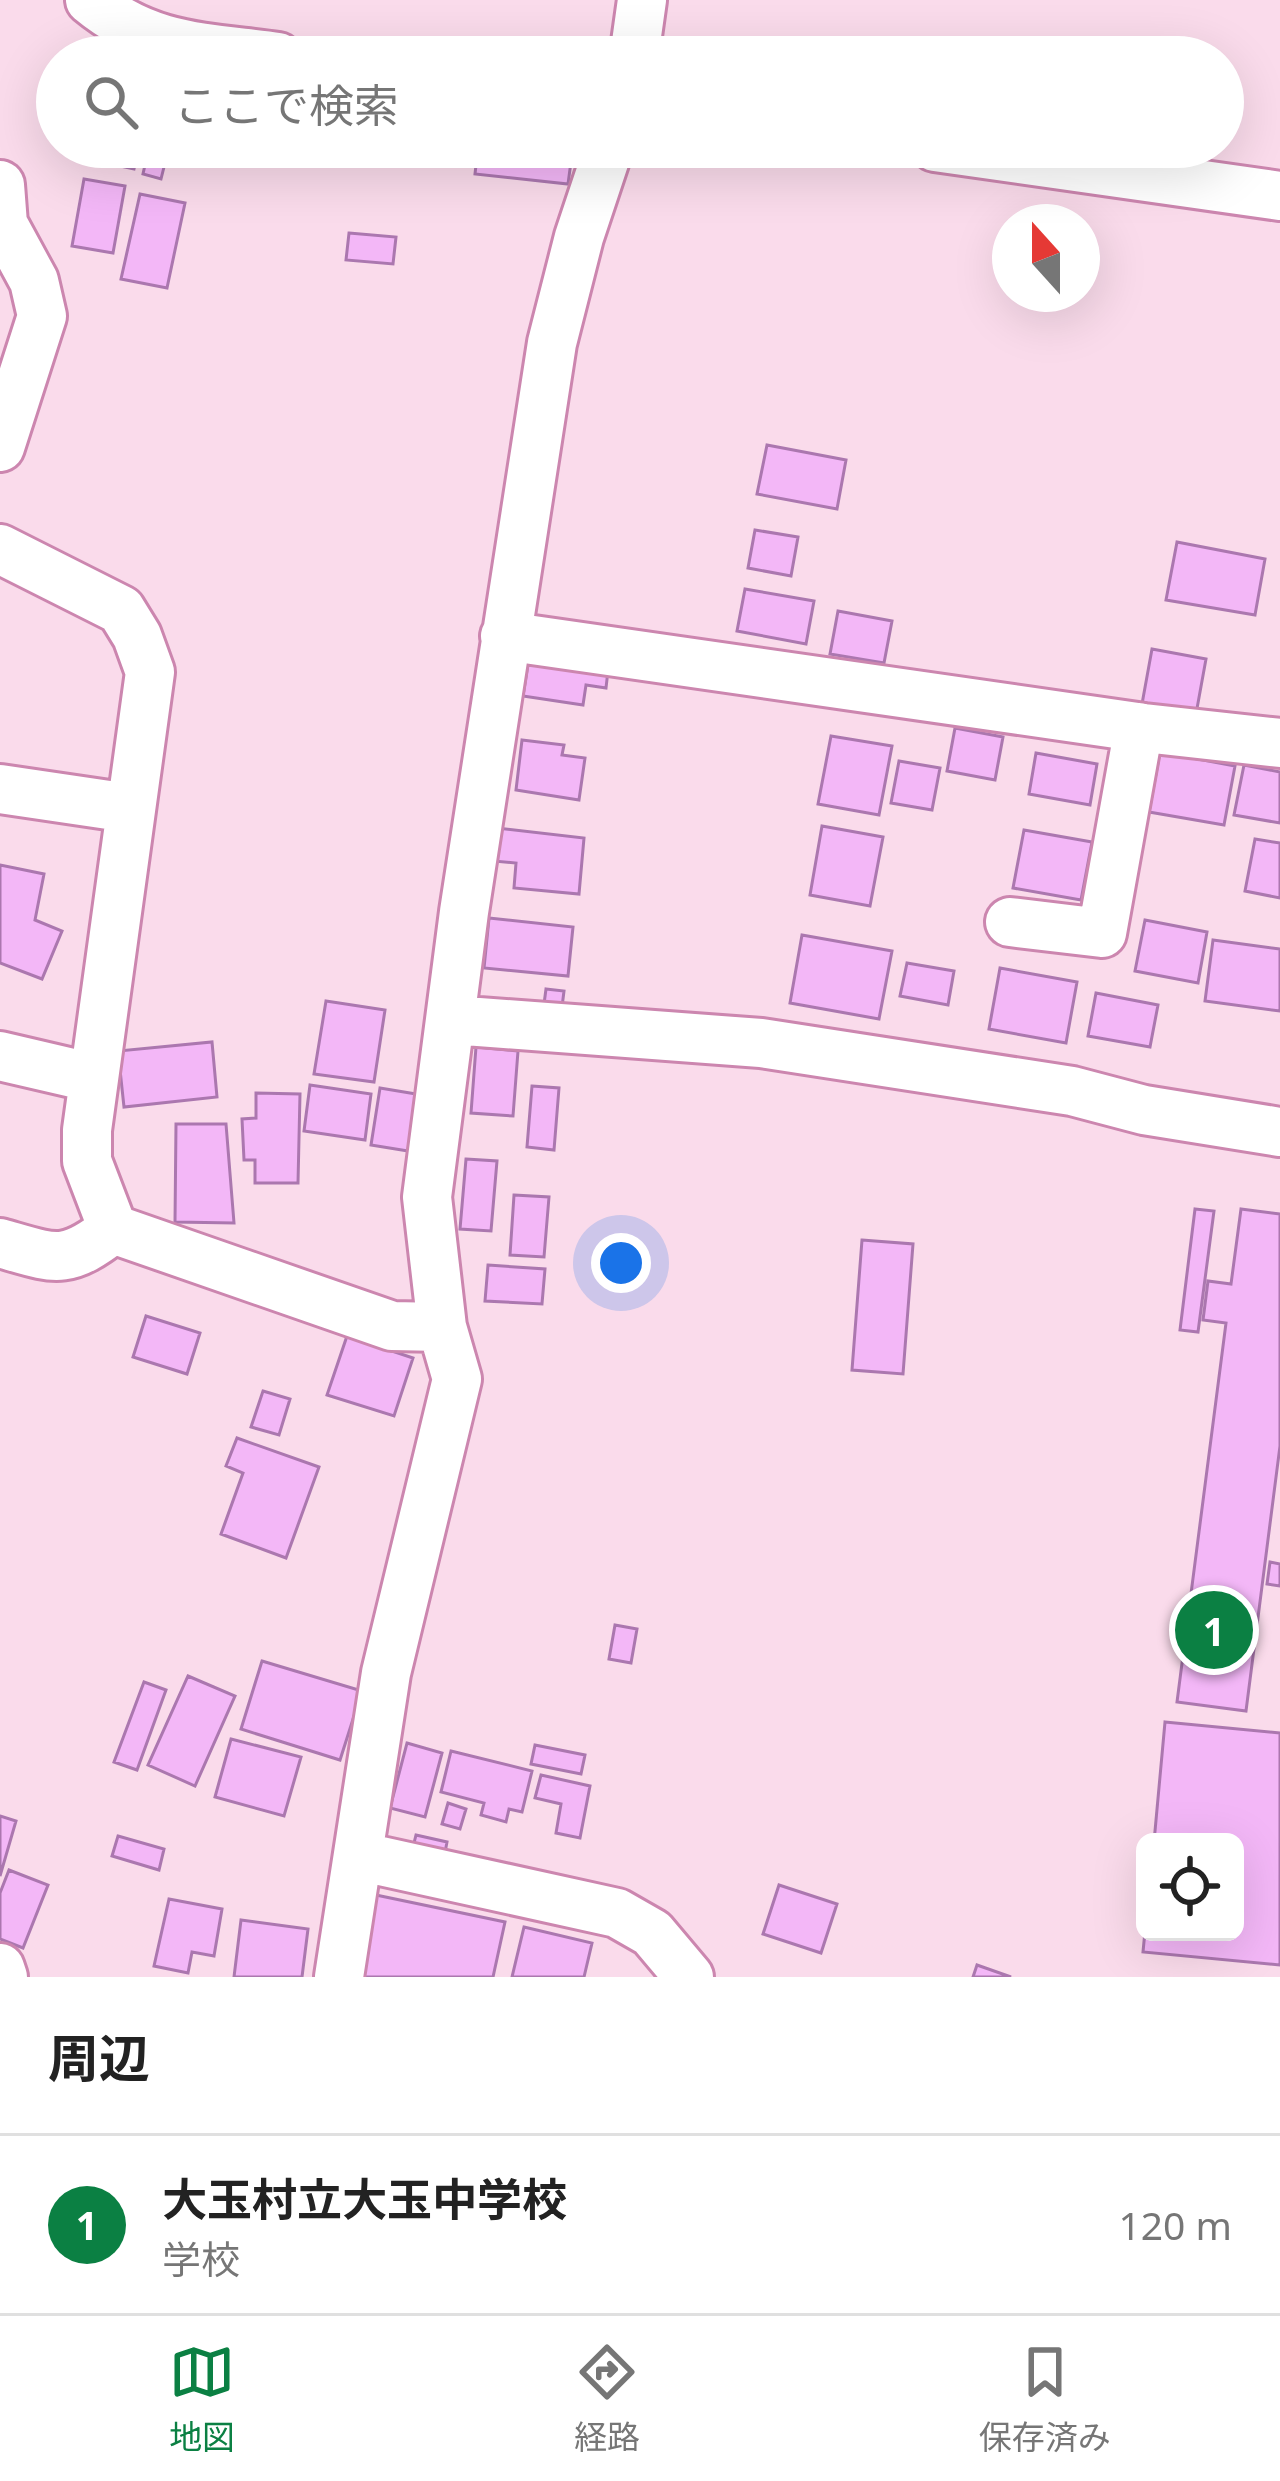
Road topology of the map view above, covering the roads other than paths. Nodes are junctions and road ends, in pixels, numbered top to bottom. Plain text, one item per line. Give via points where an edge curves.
1 (90, 0) edge
2 (642, 0) edge
3 (150, 36) edge
4 (637, 36) edge
5 (602, 168) edge
6 (1083, 168) edge
7 (0, 185) edge
8 (1280, 196) edge
9 (0, 447) edge
10 (0, 549) edge
11 (505, 636) junction
12 (1139, 727) junction
13 (1280, 742) edge
14 (0, 789) edge
15 (129, 808) junction
16 (1010, 922) dead end
17 (452, 1020) junction
18 (0, 1056) edge
19 (94, 1078) junction
20 (1280, 1132) edge
21 (113, 1229) junction
22 (0, 1243) edge
23 (442, 1327) junction
24 (358, 1856) junction
25 (0, 1968) edge
26 (3, 1977) edge
27 (339, 1977) edge
28 (689, 1977) edge

1 - 3 street
2 - 4 street
5 - 11 street via 552,343
6 - 8 street
7 - 9 street via 4,224 42,316
10 - 15 street via 104,599 137,636 150,672
11 - 12 street
11 - 17 street
12 - 13 street
12 - 16 street via 1102,933
14 - 15 street
15 - 19 street
17 - 20 street via 761,1043
17 - 23 street via 427,1197
18 - 19 street
19 - 21 street via 87,1161
21 - 22 street via 67,1257
21 - 23 street via 392,1326
23 - 24 street via 457,1378 386,1672
24 - 27 street
24 - 28 street via 617,1913 652,1934
25 - 26 street

